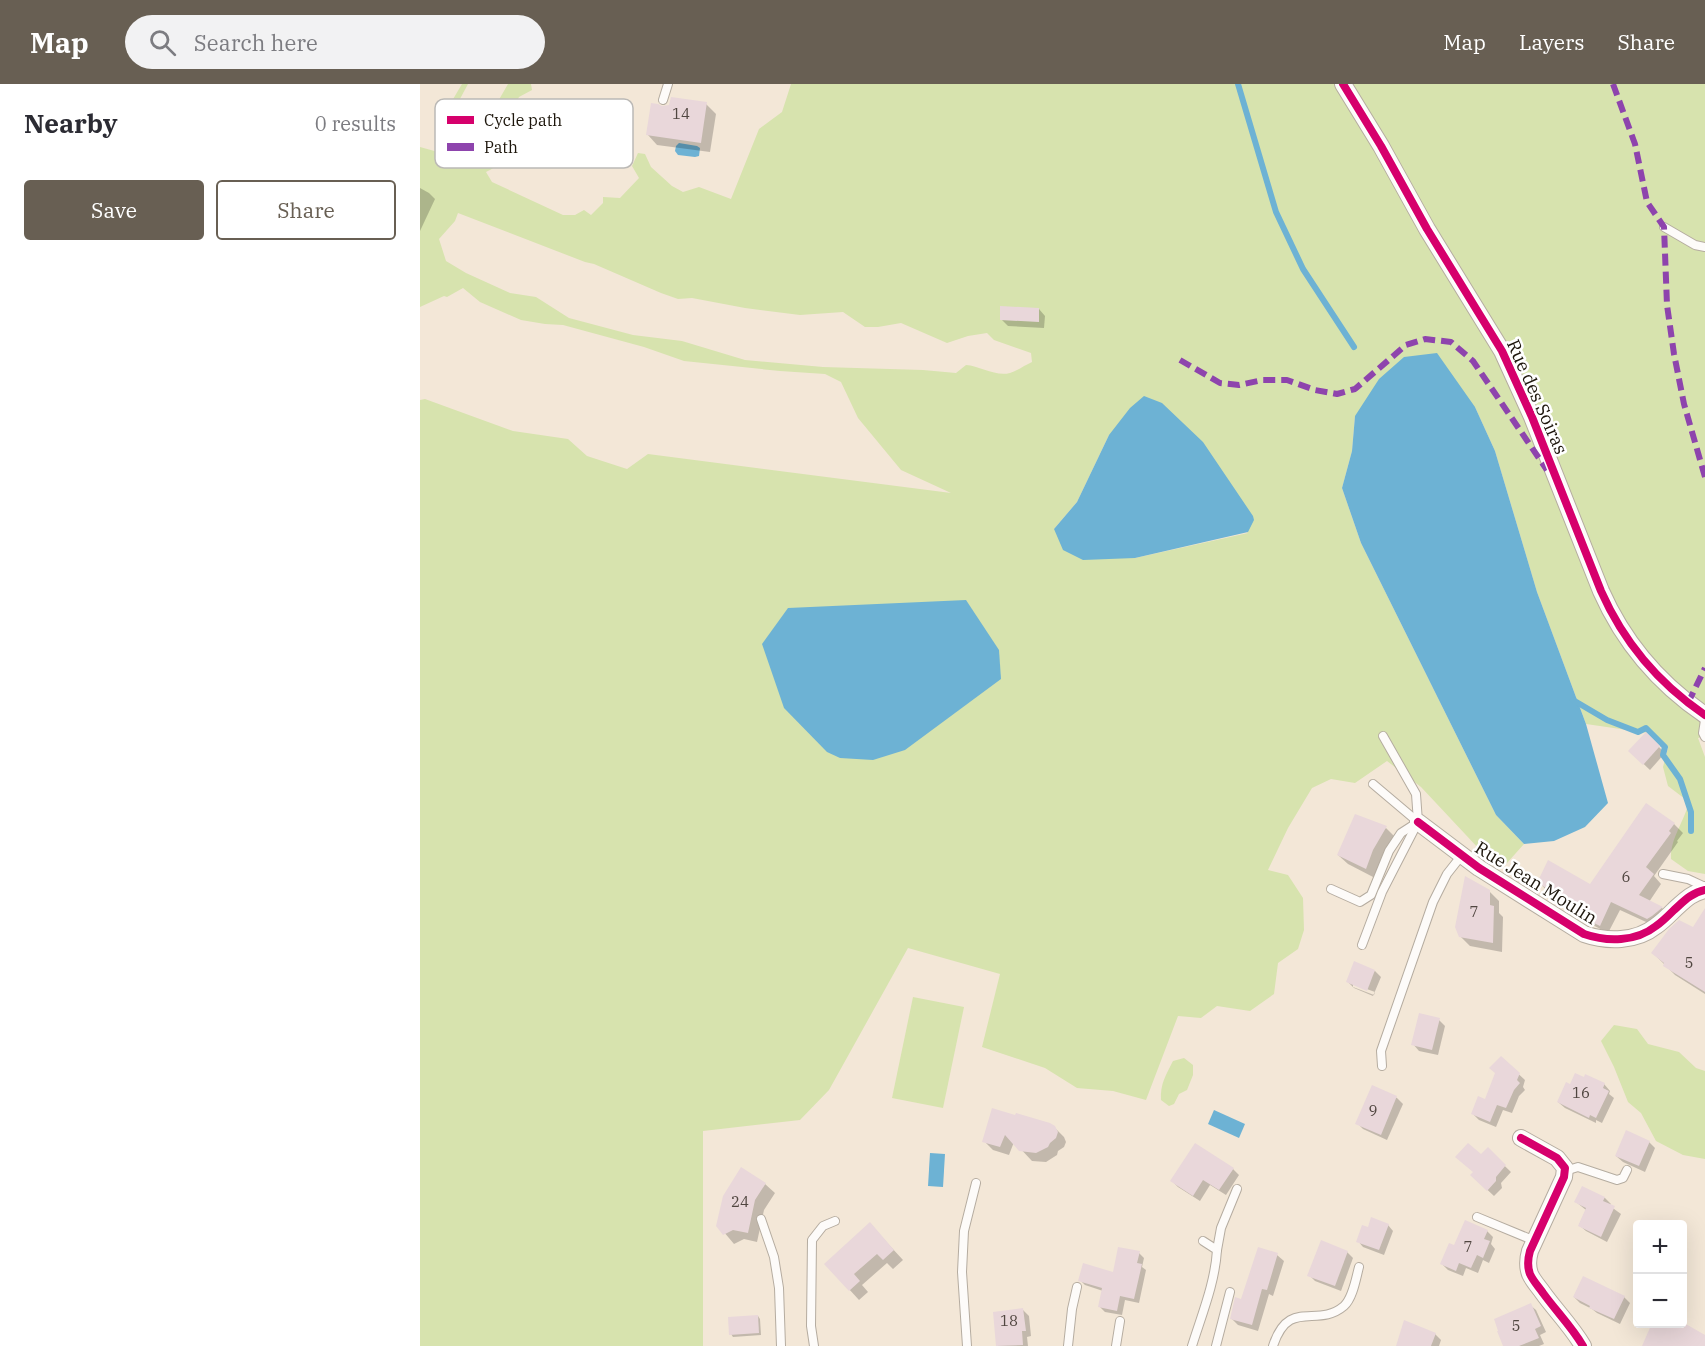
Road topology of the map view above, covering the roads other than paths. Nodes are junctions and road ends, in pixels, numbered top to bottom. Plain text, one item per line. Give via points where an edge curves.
1 (668, 84) edge
2 (1343, 84) edge
3 (663, 100) dead end
4 (1664, 227) dead end
5 (1705, 248) edge
6 (1705, 715) edge
7 (1705, 720) edge
8 (1383, 736) dead end
9 (1705, 737) edge
10 (1373, 784) dead end
11 (1418, 822) junction
12 (1462, 855) junction
13 (1663, 874) dead end
14 (1331, 889) dead end
15 (1705, 889) edge
16 (1362, 945) dead end
17 (1382, 1066) dead end
18 (1521, 1138) dead end
19 (1627, 1170) dead end
20 (1565, 1171) junction
21 (976, 1183) dead end
22 (1237, 1189) dead end
23 (1476, 1217) dead end
24 (762, 1219) dead end
25 (835, 1221) dead end
26 (1203, 1241) dead end
27 (1534, 1241) junction
28 (1216, 1250) junction
29 (1359, 1267) dead end
30 (1077, 1287) dead end
31 (1230, 1292) dead end
32 (1120, 1321) dead end
33 (781, 1346) edge
34 (814, 1346) edge
35 (967, 1346) edge
36 (1068, 1346) edge
37 (1116, 1346) edge
38 (1192, 1346) edge
39 (1216, 1346) edge
40 (1273, 1346) edge
41 (1583, 1346) edge

1 - 3 lane
2 - 6 street, Rue des Soiras via 1502,351 1613,618 1663,682
4 - 5 lane
7 - 9 lane
8 - 11 lane via 1416,794
10 - 11 lane
11 - 12 street, Rue Jean Moulin
11 - 14 lane via 1401,833 1389,851 1371,896 1360,902
11 - 16 lane via 1382,892
12 - 15 street, Rue Jean Moulin via 1584,934 1605,939 1638,936 1655,928 1692,894
12 - 17 lane via 1433,902 1381,1051
13 - 15 lane via 1688,879
18 - 20 street via 1557,1158
19 - 20 lane via 1617,1180 1578,1167
20 - 27 street
21 - 35 lane via 964,1231 962,1272
22 - 28 lane
23 - 27 lane
24 - 33 lane via 779,1288
25 - 34 lane via 823,1226 813,1240
26 - 28 lane
27 - 41 street via 1528,1263 1530,1274
28 - 38 lane via 1216,1270
29 - 40 lane via 1344,1306 1330,1313 1287,1321
30 - 36 lane
31 - 39 lane
32 - 37 lane

